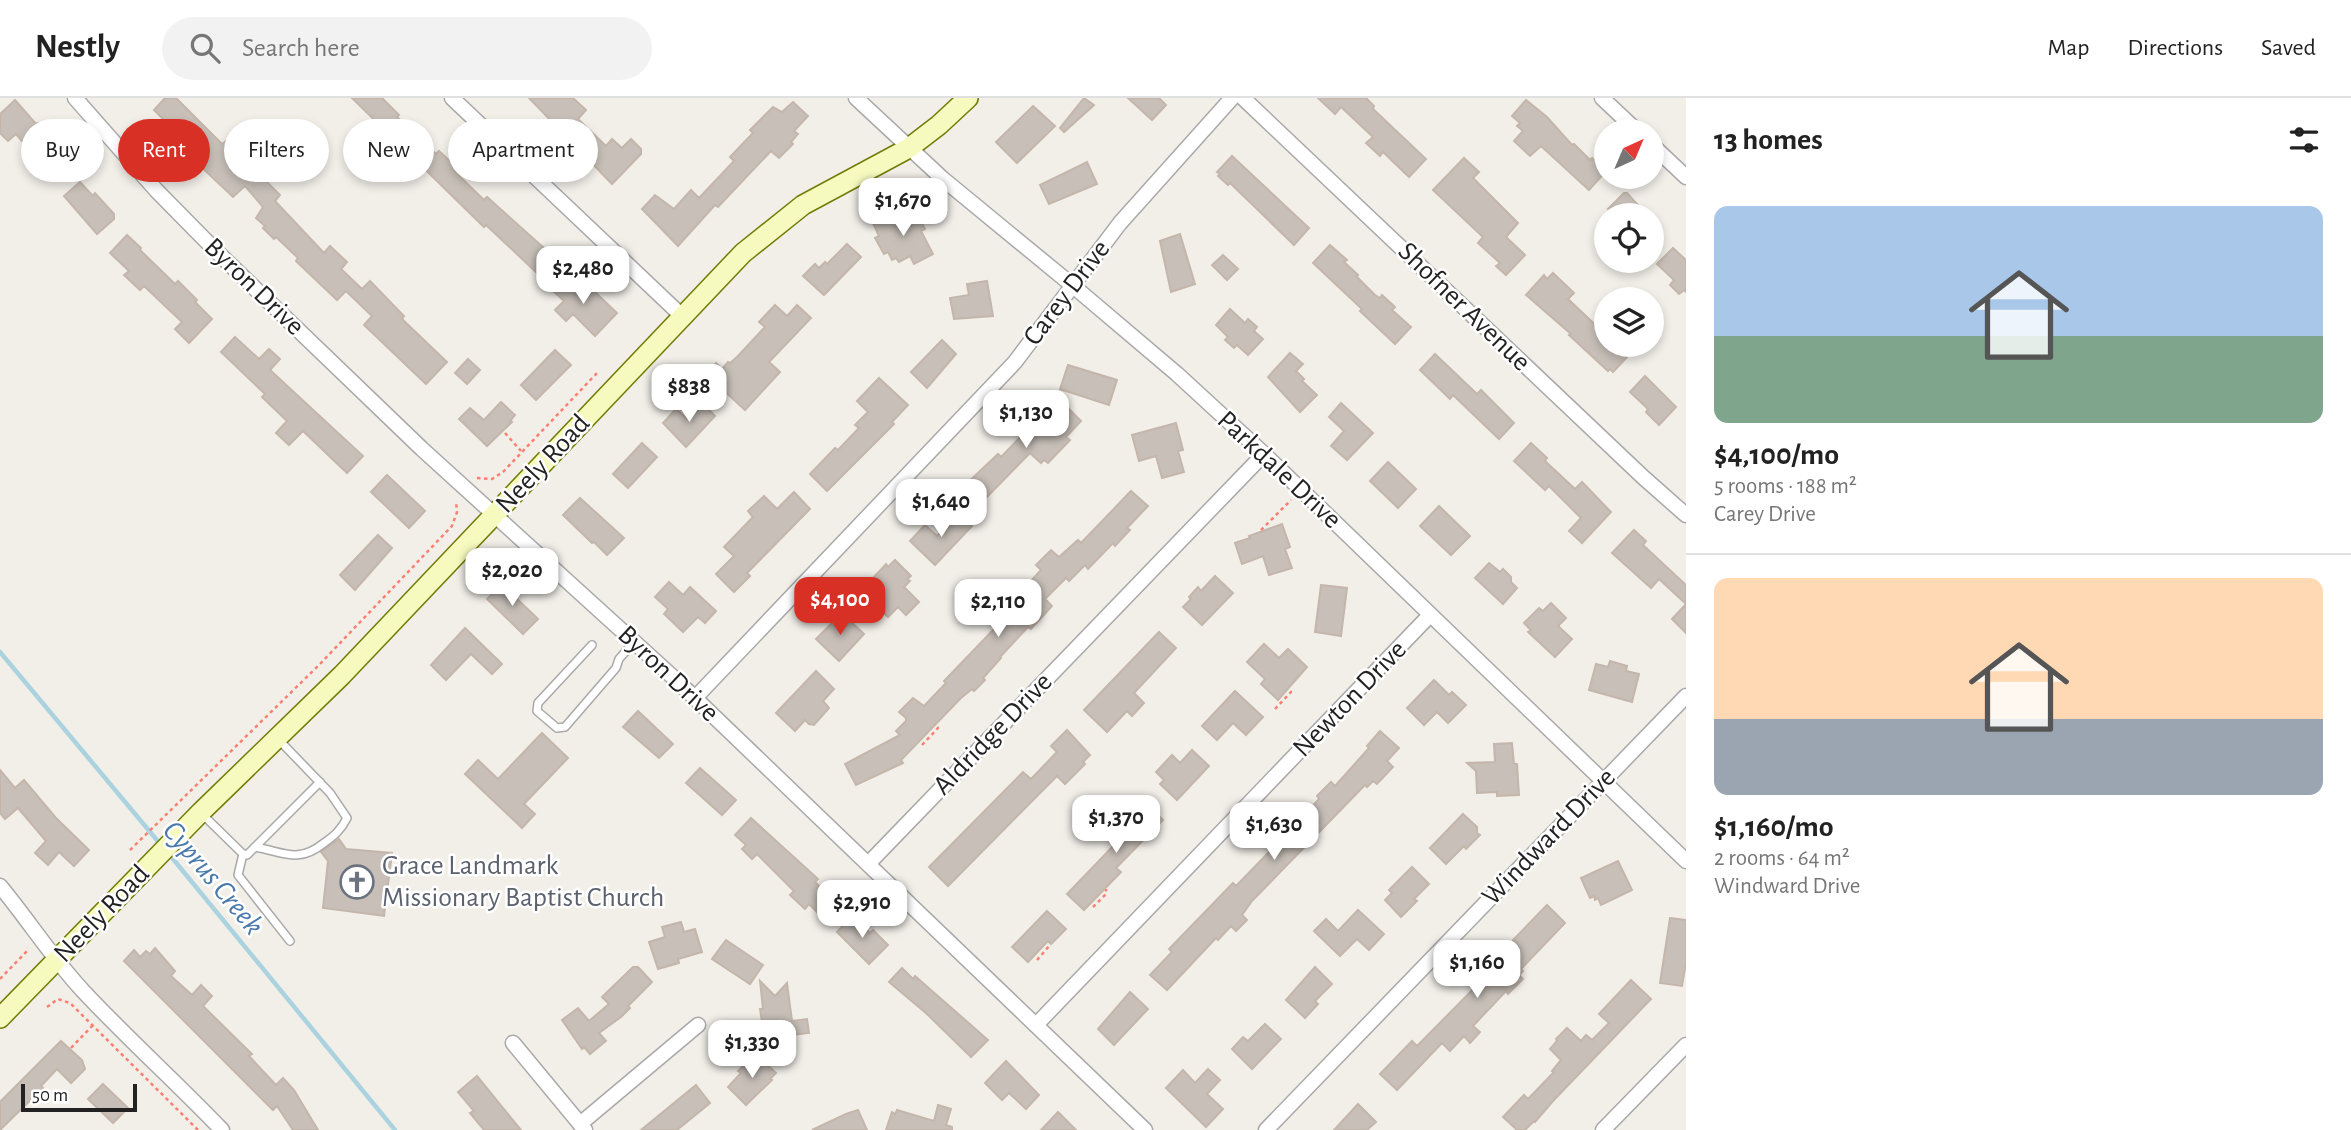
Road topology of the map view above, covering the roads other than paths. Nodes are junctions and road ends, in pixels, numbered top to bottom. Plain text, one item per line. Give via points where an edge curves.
1 (75, 98) edge
2 (452, 98) edge
3 (856, 98) edge
4 (968, 98) edge
5 (1232, 98) edge
6 (1243, 98) edge
7 (1602, 98) edge
8 (1624, 119) edge
9 (909, 148) junction
10 (1664, 156) edge
11 (1686, 177) edge
12 (1072, 285) junction
13 (683, 317) junction
14 (1264, 454) junction
15 (1686, 515) edge
16 (494, 516) junction
17 (1430, 615) junction
18 (635, 641) junction
19 (592, 645) dead end
20 (1686, 696) edge
21 (695, 698) junction
22 (277, 738) junction
23 (320, 782) junction
24 (1603, 782) junction
25 (201, 812) junction
26 (255, 847) junction
27 (243, 854) junction
28 (1686, 861) edge
29 (869, 863) junction
30 (0, 886) edge
31 (290, 941) dead end
32 (57, 960) junction
33 (0, 1018) edge
34 (698, 1025) dead end
35 (1036, 1025) junction
36 (513, 1043) dead end
37 (1686, 1045) edge
38 (583, 1127) edge
39 (222, 1130) edge
40 (1145, 1130) edge
41 (1266, 1130) edge
42 (1603, 1130) edge

1 - 16 street, Byron Drive via 191,227
2 - 13 street
3 - 9 street, Parkdale Drive
4 - 9 street, Neely Road
5 - 12 street, Carey Drive via 1120,223
6 - 15 street, Shofner Avenue
7 - 8 street
9 - 12 street, Parkdale Drive
9 - 13 street, Neely Road via 787,216 743,253
10 - 11 street
12 - 14 street, Parkdale Drive
12 - 21 street, Carey Drive via 1015,362
13 - 16 street, Neely Road
14 - 17 street, Parkdale Drive
14 - 29 street, Aldridge Drive
16 - 18 street, Byron Drive
16 - 22 street, Neely Road
17 - 24 street, Parkdale Drive
17 - 35 street, Newton Drive
18 - 19 lane via 565,727 557,728 537,711 538,703
18 - 21 street, Byron Drive
20 - 24 street, Windward Drive
21 - 29 street, Byron Drive
22 - 23 lane
22 - 25 street, Neely Road
23 - 26 lane
23 - 26 lane via 347,818 341,829 303,856
24 - 28 street, Parkdale Drive
24 - 41 street, Windward Drive
25 - 27 lane
25 - 32 street, Neely Road
26 - 27 lane
27 - 31 lane via 238,875
29 - 35 street, Byron Drive
30 - 32 street
32 - 33 street, Neely Road
32 - 39 street
34 - 38 street
35 - 40 street, Byron Drive
36 - 38 street
37 - 42 street

